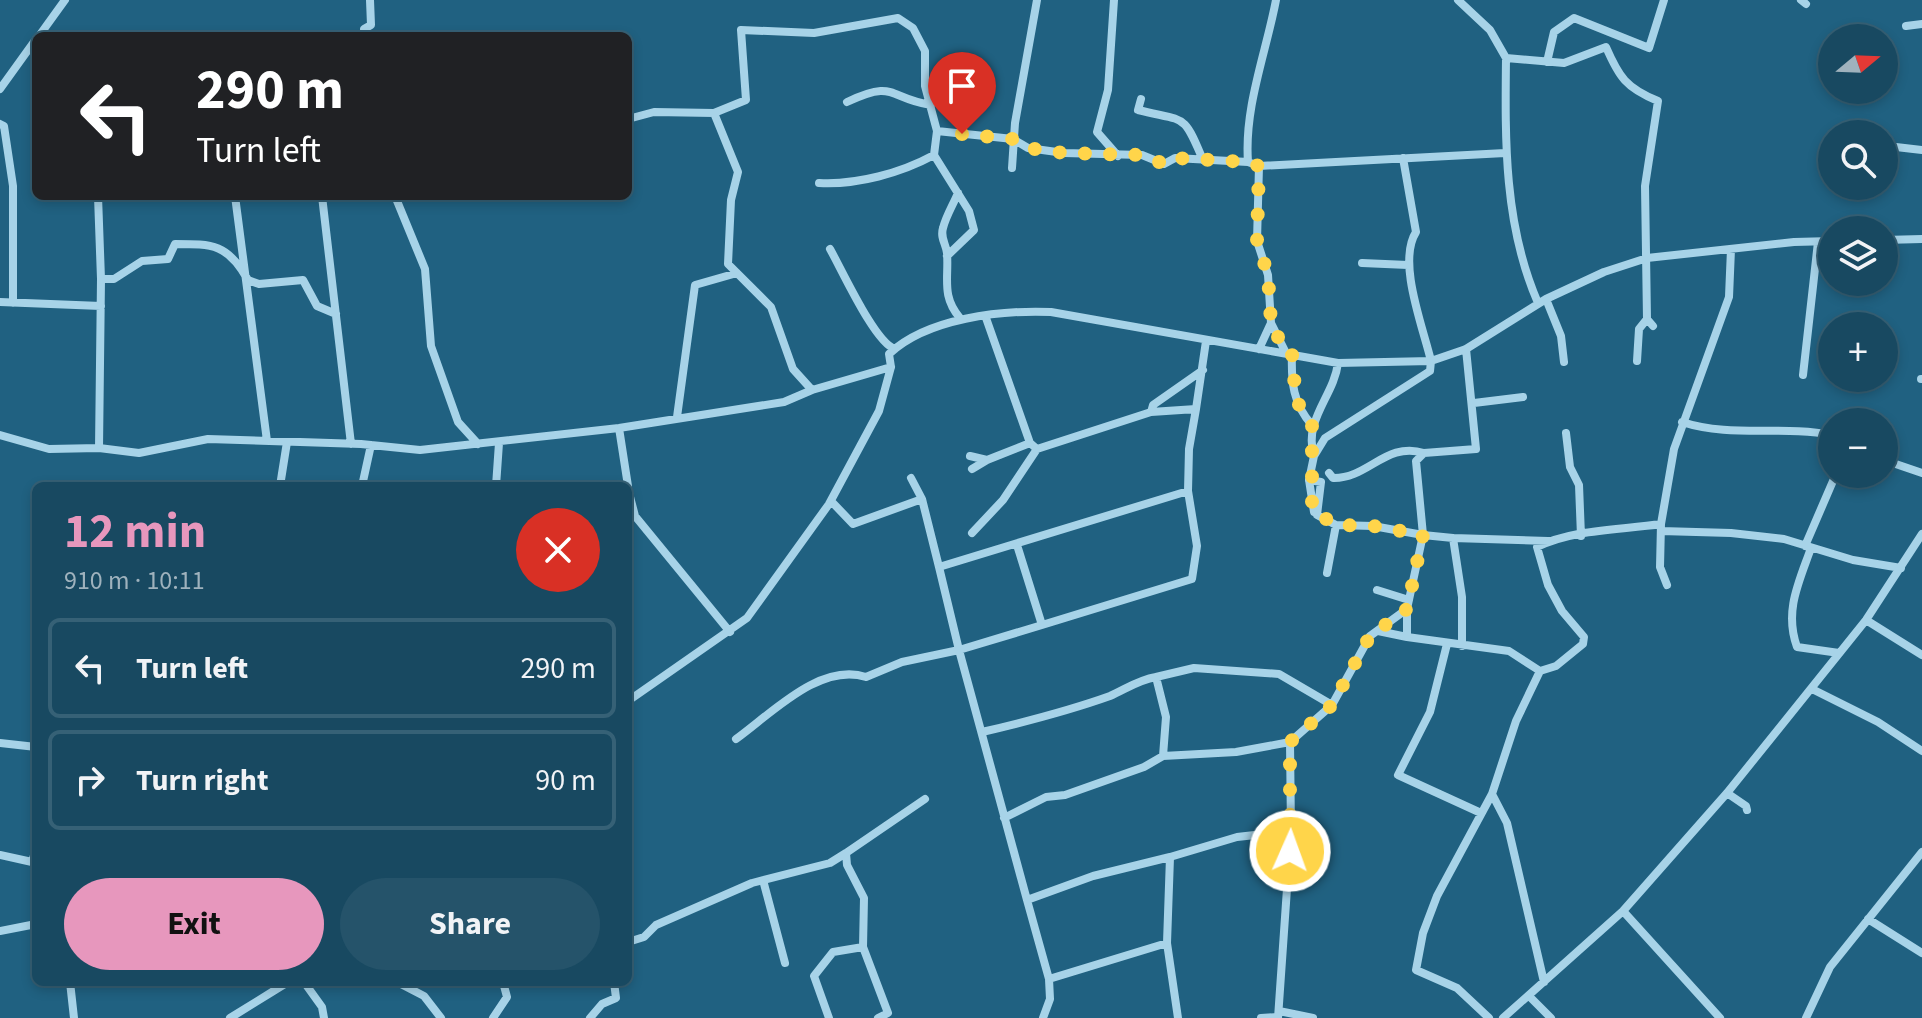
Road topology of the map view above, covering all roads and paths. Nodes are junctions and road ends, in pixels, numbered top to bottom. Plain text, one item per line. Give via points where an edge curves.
1 (65, 0) edge
2 (370, 0) edge
3 (1037, 0) edge
4 (1114, 0) edge
5 (1276, 0) edge
6 (1458, 0) edge
7 (1664, 0) edge
8 (1922, 24) edge
9 (1906, 26) dead end
10 (41, 32) edge
11 (364, 32) edge
12 (32, 45) edge
13 (1506, 58) junction
14 (1547, 62) junction
15 (0, 89) edge
16 (1141, 99) dead end
17 (847, 102) dead end
18 (931, 105) junction
19 (714, 113) junction
20 (632, 118) edge
21 (0, 124) edge
22 (937, 131) junction
23 (1013, 139) junction
24 (1898, 147) edge
25 (1922, 150) edge
26 (1505, 153) junction
27 (934, 155) junction
28 (1118, 156) junction
29 (1403, 158) junction
30 (1203, 160) junction
31 (1248, 162) junction
32 (1259, 166) junction
33 (1012, 168) dead end
34 (819, 183) dead end
35 (958, 193) junction
36 (98, 200) edge
37 (236, 200) edge
38 (322, 200) edge
39 (397, 200) edge
40 (985, 223) dead end
41 (974, 230) junction
42 (1922, 239) edge
43 (1898, 240) edge
44 (1818, 242) joint
45 (830, 249) dead end
46 (1731, 249) junction
47 (947, 256) junction
48 (1647, 258) junction
49 (1362, 263) dead end
50 (1408, 265) junction
51 (737, 273) junction
52 (101, 279) junction
53 (248, 280) junction
54 (1542, 301) junction
55 (0, 302) edge
56 (13, 303) junction
57 (101, 306) junction
58 (336, 314) junction
59 (960, 318) junction
60 (986, 318) junction
61 (1271, 323) junction
62 (1206, 341) junction
63 (895, 349) junction
64 (1259, 349) junction
65 (1466, 349) junction
66 (1289, 354) junction
67 (1431, 361) junction
68 (1637, 361) dead end
69 (1564, 362) dead end
70 (1338, 363) junction
71 (891, 367) junction
72 (1203, 370) junction
73 (1803, 375) dead end
74 (812, 390) junction
75 (1523, 397) dead end
76 (1474, 403) junction
77 (1196, 409) junction
78 (1151, 412) junction
79 (677, 417) junction
80 (1682, 422) junction
81 (1312, 425) junction
82 (619, 428) junction
83 (1818, 432) edge
84 (1566, 433) dead end
85 (0, 435) edge
86 (267, 441) junction
87 (287, 442) junction
88 (499, 443) junction
89 (351, 444) junction
90 (478, 444) junction
91 (371, 445) junction
92 (1033, 446) junction
93 (99, 448) junction
94 (1424, 453) junction
95 (970, 456) dead end
96 (1314, 456) junction
97 (987, 460) junction
98 (1898, 465) edge
99 (972, 469) dead end
100 (1329, 473) dead end
101 (1922, 473) edge
102 (911, 478) dead end
103 (281, 482) edge
104 (363, 482) edge
105 (496, 482) edge
106 (627, 482) edge
107 (1831, 488) edge
108 (1188, 491) junction
109 (922, 499) junction
110 (831, 501) junction
111 (632, 504) edge
112 (1336, 525) junction
113 (1661, 528) junction
114 (972, 533) dead end
115 (1922, 534) edge
116 (1423, 535) junction
117 (1581, 536) junction
118 (1453, 538) junction
119 (1549, 541) junction
120 (1017, 545) junction
121 (1808, 547) junction
122 (939, 567) junction
123 (1901, 568) junction
124 (1327, 573) dead end
125 (1667, 585) dead end
126 (1377, 590) dead end
127 (1408, 604) junction
128 (1866, 620) junction
129 (1042, 625) junction
130 (1378, 631) junction
131 (730, 632) junction
132 (1407, 637) junction
133 (1447, 644) junction
134 (1462, 646) junction
135 (959, 650) junction
136 (1839, 653) junction
137 (1922, 655) edge
138 (1540, 671) junction
139 (1156, 677) junction
140 (1812, 689) junction
141 (632, 698) edge
142 (1332, 705) junction
143 (982, 732) junction
144 (736, 739) dead end
145 (1290, 742) junction
146 (0, 743) edge
147 (32, 747) edge
148 (1922, 751) edge
149 (1163, 756) junction
150 (1727, 793) junction
151 (1492, 794) junction
152 (925, 799) dead end
153 (1747, 810) dead end
154 (1481, 813) junction
155 (1004, 818) junction
156 (1291, 831) junction
157 (1922, 852) edge
158 (846, 853) junction
159 (0, 855) edge
160 (1170, 857) junction
161 (32, 862) edge
162 (763, 880) junction
163 (1027, 900) junction
164 (1623, 911) junction
165 (1868, 919) junction
166 (32, 925) edge
167 (0, 931) edge
168 (632, 941) edge
169 (1167, 943) junction
170 (863, 947) junction
171 (1922, 953) edge
172 (785, 963) dead end
173 (1049, 979) junction
174 (1544, 982) junction
175 (70, 986) edge
176 (282, 986) edge
177 (307, 986) edge
178 (405, 986) edge
179 (504, 986) edge
180 (614, 986) edge
181 (1529, 996) junction
182 (890, 1015) edge
183 (1279, 1015) edge
184 (74, 1018) edge
185 (230, 1018) edge
186 (324, 1018) edge
187 (441, 1018) edge
188 (493, 1018) edge
189 (590, 1018) edge
190 (829, 1018) edge
191 (878, 1018) edge
192 (1043, 1018) edge
193 (1178, 1018) edge
194 (1261, 1018) edge
195 (1313, 1018) edge
196 (1489, 1018) edge
197 (1503, 1018) edge
198 (1551, 1018) edge
199 (1720, 1018) edge
200 (1806, 1018) edge

1 - 10 street
2 - 11 street via 371,25
3 - 23 street
4 - 28 street via 1108,90 1097,132
5 - 31 street via 1259,66
6 - 13 street via 1490,30
7 - 14 street via 1649,48 1574,18 1554,32
8 - 9 street
12 - 15 street
13 - 14 street
13 - 26 street
14 - 48 street via 1564,63 1606,47 1619,77 1658,101 1645,186
16 - 30 street via 1138,110 1177,117 1189,126
17 - 18 street via 871,91 894,90
18 - 19 street via 925,51 913,28 898,18 814,33 741,30 746,100
18 - 22 street
19 - 20 street via 654,112
19 - 51 street via 738,172 728,264
21 - 56 street via 13,186
22 - 23 street
22 - 27 street
23 - 28 street via 1028,148
23 - 33 street
24 - 25 street
26 - 29 street
26 - 54 street via 1518,248
27 - 34 street via 897,172 844,184
27 - 35 street
28 - 30 street via 1142,155 1164,164 1175,158
29 - 32 street
29 - 50 street via 1416,232 1408,244
30 - 31 street
31 - 32 street
32 - 61 street via 1257,241 1268,275
35 - 41 street
35 - 47 street via 942,230
36 - 52 street
37 - 53 street
38 - 58 street
39 - 90 street via 425,269 431,346 458,422
40 - 41 street
41 - 47 street
42 - 43 street
44 - 46 street
44 - 73 street
45 - 63 street via 858,290 875,330
46 - 48 street
46 - 80 street via 1729,297
47 - 59 street via 945,288
48 - 54 street
48 - 68 street via 1650,323 1639,329
49 - 50 street
50 - 67 street
51 - 74 street via 771,307 793,369
51 - 79 street via 695,285
52 - 53 street via 114,279 142,261 168,259 175,244 215,245 238,262
52 - 57 street
53 - 58 street via 303,280 317,306
53 - 86 street
54 - 65 street
54 - 69 street via 1561,336
55 - 56 street
56 - 57 street
57 - 93 street
58 - 89 street
59 - 60 street
59 - 63 street
60 - 62 street via 1051,312
60 - 92 street
61 - 64 street
61 - 66 street
62 - 64 street
62 - 72 street
63 - 71 street via 889,354
64 - 66 street
65 - 67 street
65 - 76 street
66 - 70 street
66 - 81 street via 1296,400
67 - 70 street
67 - 96 street via 1430,371 1325,438
70 - 81 street
71 - 74 street
71 - 110 street via 879,411
72 - 77 street
72 - 78 street via 1153,405
74 - 79 street via 784,402
75 - 76 street
76 - 94 street via 1476,449
77 - 78 street
77 - 108 street
78 - 92 street
79 - 82 street
80 - 83 street via 1710,432
80 - 113 street
81 - 96 street
82 - 88 street
82 - 106 street
84 - 117 street via 1570,467 1579,485
85 - 93 street via 49,449
86 - 87 street
86 - 93 street via 208,439 139,453
87 - 89 street
87 - 103 street
88 - 90 street
88 - 105 street
89 - 91 street
90 - 91 street via 420,450
91 - 104 street
92 - 97 street
92 - 114 street via 1003,500
94 - 100 street via 1385,455 1350,477 1333,478
94 - 116 street via 1416,461
95 - 97 street
96 - 112 street via 1309,480 1321,482 1317,515
97 - 99 street
98 - 101 street
102 - 109 street
107 - 121 street
108 - 120 street
108 - 129 street via 1197,546 1192,579
109 - 110 street via 853,524
109 - 122 street
110 - 131 street via 747,618
111 - 131 street via 635,516
112 - 116 street
112 - 124 street
113 - 117 street via 1627,525
113 - 121 street via 1731,533
113 - 125 street via 1660,567
115 - 123 street
116 - 118 street
116 - 127 street
117 - 119 street
118 - 119 street
118 - 134 street via 1462,597
119 - 138 street via 1537,547 1540,566 1562,611 1584,637 1583,644 1556,666
120 - 122 street
120 - 129 street
121 - 123 street
121 - 136 street via 1790,611 1793,635 1797,647
122 - 135 street
123 - 128 street
126 - 127 street
127 - 130 street
127 - 132 street
128 - 136 street
128 - 137 street
129 - 135 street
130 - 132 street
130 - 142 street via 1361,648
131 - 141 street
132 - 133 street
133 - 134 street
133 - 154 street via 1430,712 1398,775
134 - 138 street via 1509,651
135 - 143 street
135 - 144 street via 902,662 866,677 821,678
136 - 140 street
138 - 151 street via 1516,721
139 - 142 street via 1194,668 1279,674
139 - 143 street via 1056,713
139 - 149 street via 1166,717
140 - 148 street
140 - 150 street
142 - 145 street
143 - 155 street
145 - 149 street via 1236,752
145 - 156 street
146 - 147 street
149 - 155 street via 1065,795 1046,797
150 - 153 street
150 - 164 street
151 - 154 street
151 - 174 street via 1507,823
152 - 158 street
154 - 196 street via 1437,896 1416,970 1457,988
155 - 163 street
156 - 160 street via 1237,837
156 - 183 street
157 - 165 street
158 - 162 street via 830,863
158 - 170 street via 864,898
159 - 161 street
160 - 163 street
160 - 169 street
162 - 168 street via 656,925
162 - 172 street
163 - 173 street
164 - 174 street
164 - 199 street
165 - 171 street
165 - 200 street via 1830,967
166 - 167 street
169 - 173 street
169 - 193 street
170 - 182 street
170 - 190 street via 833,952 814,976
173 - 192 street via 1050,999
174 - 181 street
175 - 184 street
176 - 185 street
177 - 186 street
178 - 187 street via 424,996
179 - 188 street via 507,997
180 - 189 street via 616,998
181 - 197 street
181 - 198 street
182 - 191 street
183 - 194 street
183 - 195 street

